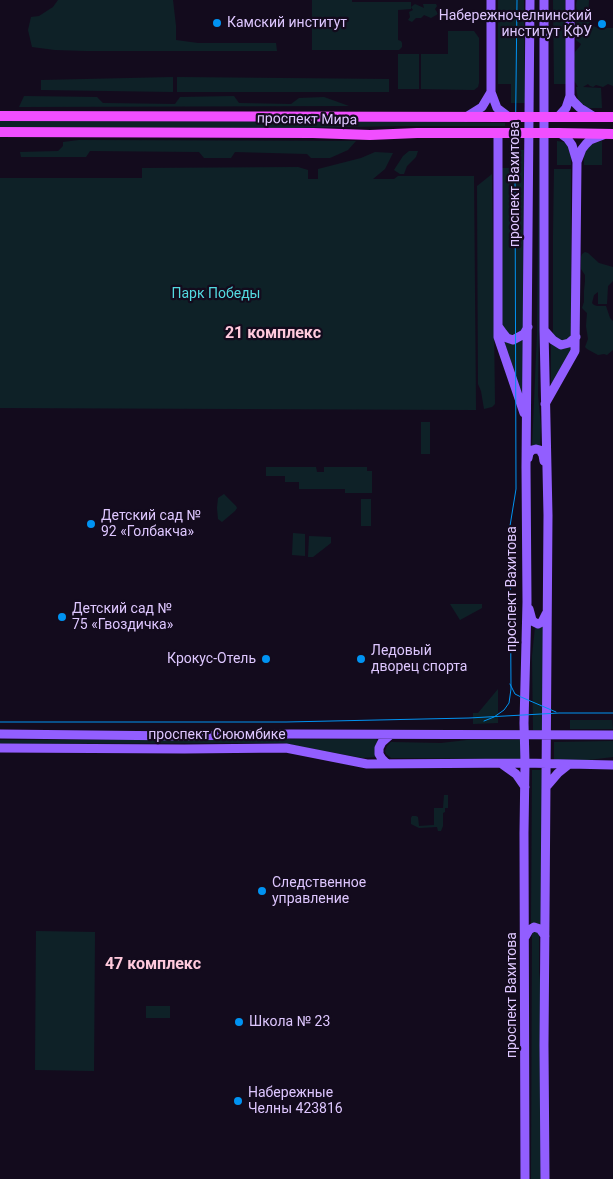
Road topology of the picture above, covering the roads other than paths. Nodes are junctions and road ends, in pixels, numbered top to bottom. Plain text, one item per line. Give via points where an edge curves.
1 (491, 0) edge
2 (530, 0) edge
3 (544, 0) edge
4 (570, 0) edge
5 (491, 92) junction
6 (570, 96) junction
7 (0, 116) edge
8 (592, 116) junction
9 (466, 117) junction
10 (509, 117) junction
11 (557, 117) junction
12 (613, 117) edge
13 (0, 132) edge
14 (498, 133) junction
15 (558, 133) junction
16 (610, 134) edge
17 (577, 162) junction
18 (498, 326) junction
19 (528, 327) junction
20 (544, 330) junction
21 (576, 336) junction
22 (545, 404) junction
23 (527, 420) junction
24 (526, 467) junction
25 (546, 469) junction
26 (527, 602) junction
27 (548, 604) junction
28 (547, 722) junction
29 (524, 723) junction
30 (0, 734) edge
31 (502, 734) junction
32 (390, 735) junction
33 (525, 735) junction
34 (546, 735) junction
35 (568, 735) junction
36 (613, 736) edge
37 (0, 748) edge
38 (387, 764) junction
39 (502, 764) junction
40 (525, 764) junction
41 (546, 764) junction
42 (568, 764) junction
43 (613, 765) edge
44 (546, 787) junction
45 (525, 788) junction
46 (545, 936) junction
47 (525, 937) junction
48 (525, 1179) edge
49 (545, 1179) edge

1 - 5 main road
2 - 19 main road, проспект Вахитова
3 - 20 main road
4 - 6 main road
5 - 9 main road via 482,107
5 - 10 main road via 496,108
6 - 8 main road
6 - 11 main road via 566,108
7 - 9 main road, проспект Мира
8 - 11 main road, проспект Мира
8 - 12 main road, проспект Мира
9 - 10 main road, проспект Мира
10 - 11 main road, проспект Мира, bridge
13 - 14 main road, проспект Мира
14 - 15 main road, проспект Мира, bridge
14 - 18 main road
15 - 16 main road, проспект Мира
15 - 17 main road via 572,145
16 - 17 main road via 586,144
17 - 21 main road
18 - 19 main road via 502,334 513,340 524,334
18 - 23 main road via 498,337
19 - 23 main road, проспект Вахитова
20 - 21 main road via 561,345 569,344
20 - 22 main road
21 - 22 main road via 575,351
22 - 25 main road
23 - 24 main road, проспект Вахитова
24 - 25 main road via 529,454 536,449 543,455
24 - 26 main road, проспект Вахитова
25 - 27 main road
26 - 27 main road via 532,620 538,624 544,620
26 - 29 main road, проспект Вахитова
27 - 28 main road
28 - 34 main road
28 - 35 main road via 556,731
29 - 31 main road via 514,732
29 - 33 main road, проспект Вахитова
30 - 32 main road, проспект Сююмбике
31 - 32 main road, проспект Сююмбике
31 - 33 main road, проспект Сююмбике
32 - 38 main road via 379,748 379,754
33 - 34 main road, проспект Сююмбике
33 - 40 main road, проспект Вахитова
34 - 35 main road, проспект Сююмбике
34 - 41 main road
35 - 36 main road, проспект Сююмбике
37 - 38 main road, проспект Сююмбике via 286,748 367,764
38 - 39 main road, проспект Сююмбике
39 - 40 main road, проспект Сююмбике
39 - 45 main road via 516,774
40 - 41 main road, проспект Сююмбике
40 - 45 main road, проспект Вахитова
41 - 42 main road, проспект Сююмбике
41 - 44 main road
42 - 43 main road, проспект Сююмбике
42 - 44 main road
44 - 46 main road
45 - 47 main road, проспект Вахитова
46 - 47 main road via 534,927
46 - 49 main road
47 - 48 main road, проспект Вахитова

